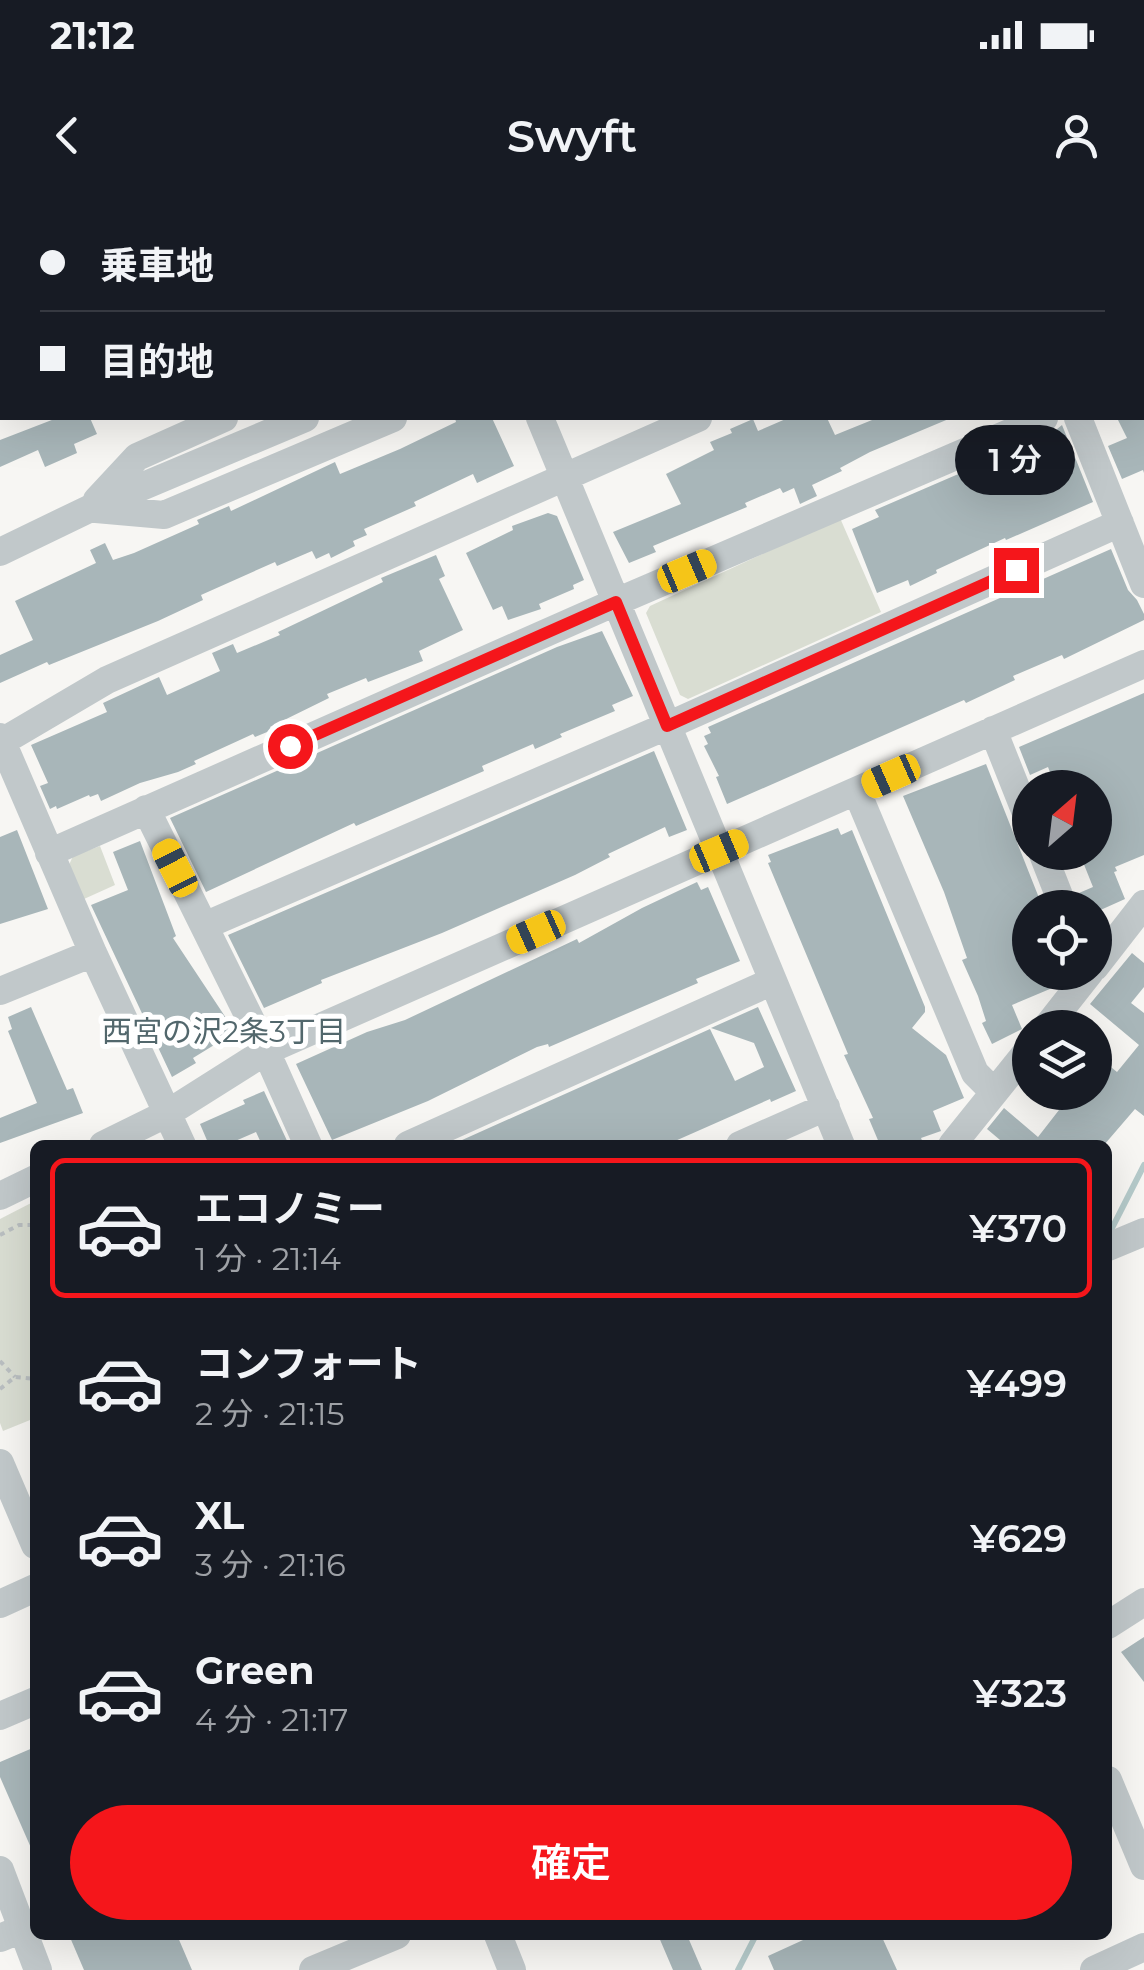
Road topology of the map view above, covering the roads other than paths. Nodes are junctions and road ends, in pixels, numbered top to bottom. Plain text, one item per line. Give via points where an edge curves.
1 (220, 420) edge
2 (300, 420) edge
3 (388, 420) edge
4 (541, 420) edge
5 (693, 420) edge
6 (1039, 420) edge
7 (1079, 420) edge
8 (564, 476) junction
9 (89, 509) junction
10 (1120, 523) junction
11 (0, 552) edge
12 (1144, 584) edge
13 (616, 602) junction
14 (1144, 664) edge
15 (667, 726) junction
16 (992, 730) junction
17 (1, 740) edge
18 (1012, 779) edge
19 (857, 792) junction
20 (146, 809) junction
21 (719, 851) junction
22 (49, 853) junction
23 (1144, 904) edge
24 (204, 926) junction
25 (1112, 944) edge
26 (93, 953) junction
27 (773, 981) junction
28 (1076, 990) edge
29 (0, 991) edge
30 (1060, 1010) edge
31 (266, 1051) junction
32 (1012, 1070) edge
33 (994, 1092) junction
34 (826, 1107) junction
35 (168, 1113) junction
36 (113, 1140) edge
37 (180, 1140) edge
38 (306, 1140) edge
39 (419, 1140) edge
40 (751, 1140) edge
41 (839, 1140) edge
42 (956, 1140) edge
43 (30, 1181) edge
44 (0, 1196) edge
45 (0, 1463) edge
46 (30, 1533) edge
47 (30, 1590) edge
48 (1144, 1602) edge
49 (0, 1604) edge
50 (1112, 1622) edge
51 (30, 1703) edge
52 (0, 1716) edge
53 (1112, 1790) edge
54 (1144, 1866) edge
55 (0, 1870) edge
56 (12, 1933) edge
57 (385, 1940) edge
58 (500, 1940) edge
59 (1144, 1947) edge
60 (38, 1970) edge
61 (312, 1970) edge
62 (512, 1970) edge
63 (1094, 1970) edge

1 - 9 street via 137,457
2 - 9 street
3 - 9 street via 164,515
4 - 8 street
5 - 8 street
6 - 13 street
7 - 10 street
8 - 13 street
8 - 17 street via 106,680
9 - 11 street
10 - 12 street
10 - 15 street
13 - 15 street
13 - 20 street
14 - 16 street
15 - 21 street
15 - 24 street
16 - 18 street
16 - 19 street
17 - 22 street
19 - 21 street
19 - 33 street via 975,1074
20 - 22 street
20 - 24 street
21 - 27 street
21 - 31 street
22 - 26 street
23 - 25 street
24 - 31 street
26 - 29 street
26 - 35 street
27 - 34 street
27 - 39 street
28 - 30 street
31 - 35 street
31 - 38 street
32 - 33 street
33 - 42 street
34 - 40 street
34 - 41 street
35 - 36 street
35 - 37 street
43 - 44 street
45 - 46 street
47 - 49 street
48 - 50 street
51 - 52 street
53 - 54 street
55 - 56 street
56 - 60 street
57 - 61 street
58 - 62 street
59 - 63 street

